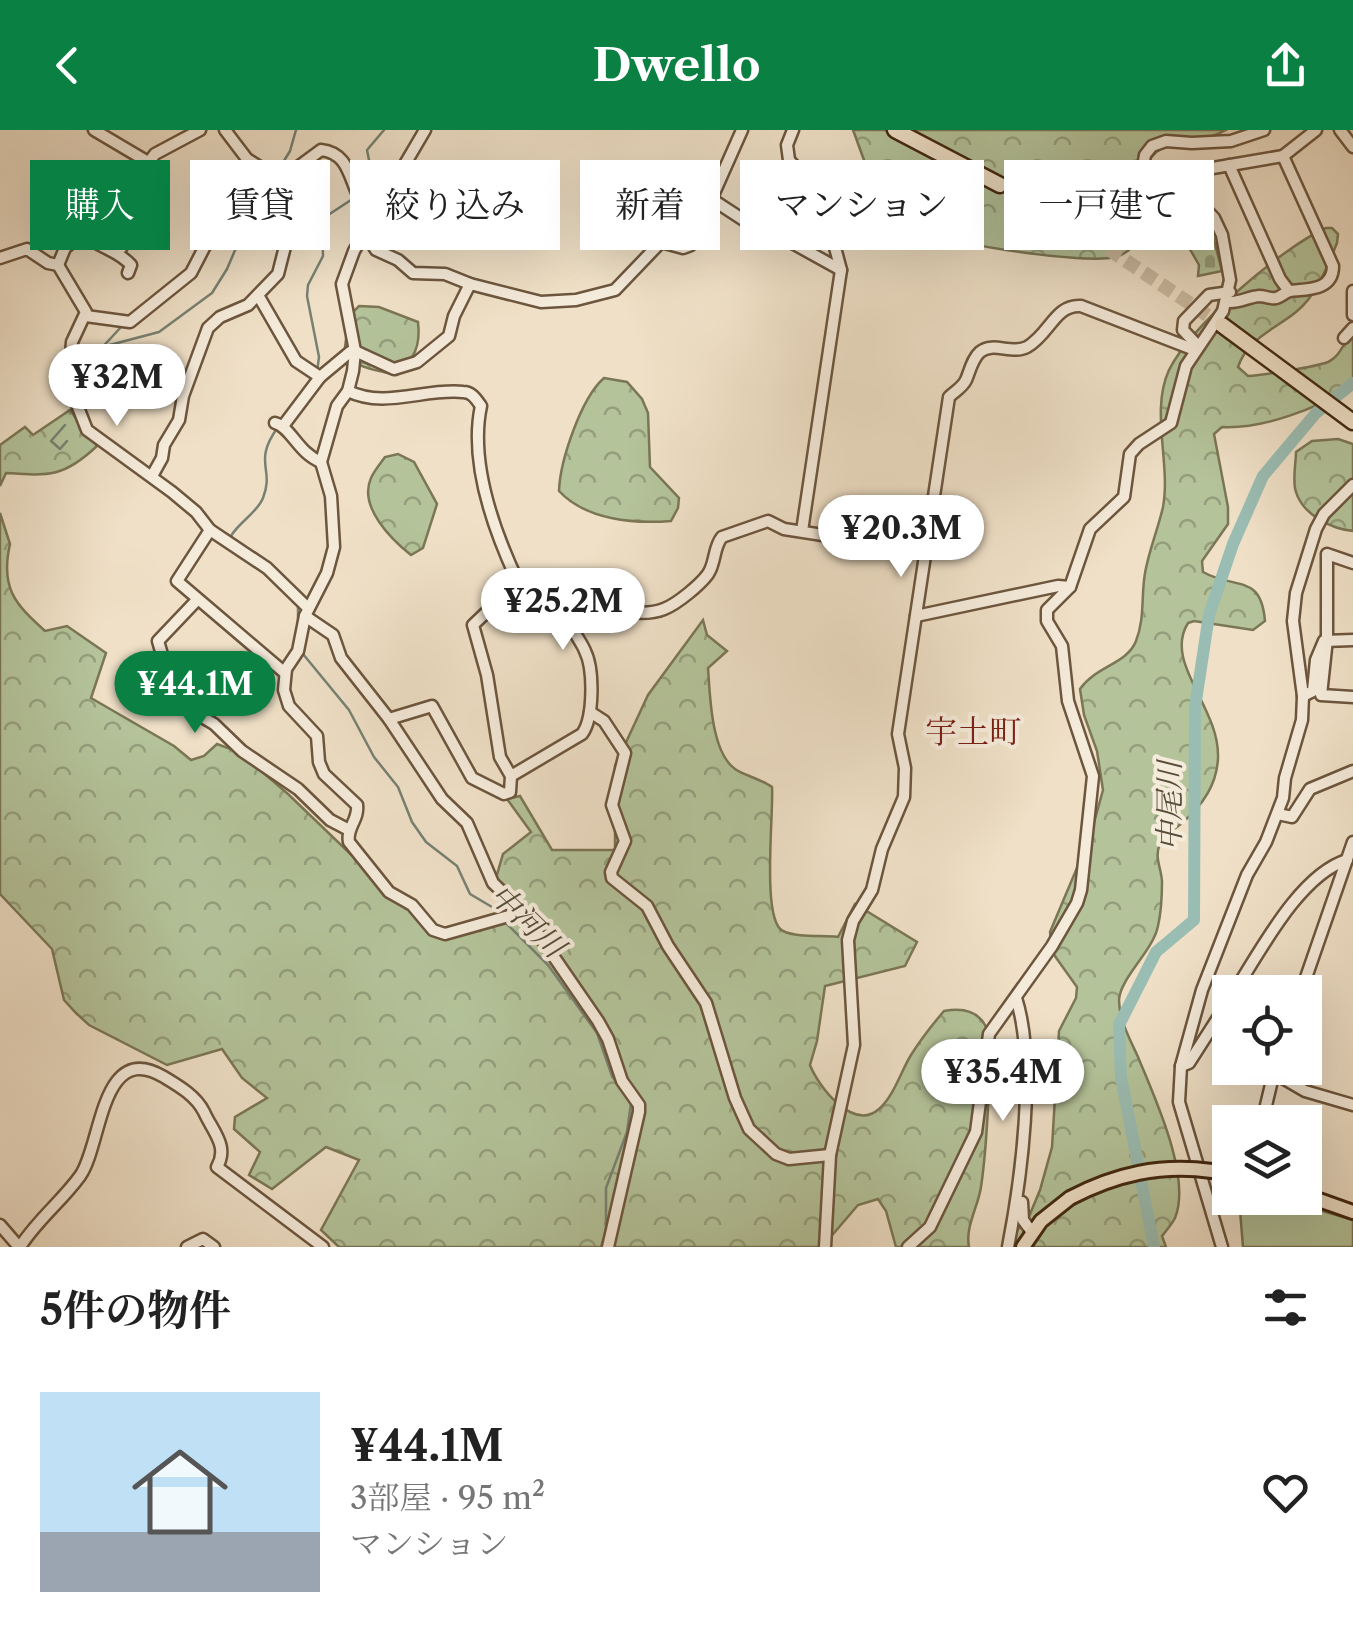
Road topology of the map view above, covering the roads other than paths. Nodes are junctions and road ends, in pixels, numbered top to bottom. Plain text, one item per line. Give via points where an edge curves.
1 (94, 130) edge
2 (200, 130) edge
3 (225, 130) edge
4 (425, 130) edge
5 (742, 130) edge
6 (793, 130) edge
7 (895, 130) edge
8 (1264, 130) edge
9 (1316, 130) edge
10 (1340, 130) edge
11 (1353, 148) edge
12 (1283, 156) junction
13 (145, 160) edge
14 (150, 160) edge
15 (250, 160) edge
16 (307, 160) edge
17 (408, 160) edge
18 (1145, 160) edge
19 (1229, 165) junction
20 (1214, 168) edge
21 (350, 177) edge
22 (720, 181) edge
23 (1000, 185) tunnel mouth
24 (720, 205) edge
25 (1214, 219) edge
26 (65, 250) edge
27 (113, 250) edge
28 (202, 250) edge
29 (284, 250) edge
30 (356, 250) edge
31 (376, 250) edge
32 (653, 250) edge
33 (118, 252) joint
34 (0, 258) edge
35 (58, 265) junction
36 (840, 270) junction
37 (128, 273) dead end
38 (470, 284) junction
39 (1289, 291) junction
40 (1353, 291) edge
41 (258, 295) junction
42 (1229, 297) junction
43 (1353, 315) edge
44 (86, 316) junction
45 (1222, 325) tunnel mouth
46 (1353, 328) edge
47 (1344, 338) dead end
48 (1196, 348) junction
49 (355, 351) junction
50 (317, 375) junction
51 (348, 391) junction
52 (1353, 422) edge
53 (321, 462) junction
54 (152, 476) junction
55 (1353, 485) edge
56 (210, 530) junction
57 (802, 531) junction
58 (926, 551) junction
59 (1353, 563) edge
60 (518, 582) junction
61 (1070, 587) junction
62 (582, 599) junction
63 (197, 600) junction
64 (307, 612) junction
65 (916, 616) junction
66 (1327, 639) junction
67 (1353, 640) edge
68 (285, 674) junction
69 (1304, 696) junction
70 (1353, 698) edge
71 (590, 712) junction
72 (389, 719) junction
73 (1353, 771) edge
74 (511, 776) junction
75 (1278, 814) junction
76 (349, 830) junction
77 (1353, 842) edge
78 (1347, 860) junction
79 (522, 912) junction
80 (1246, 975) edge
81 (1307, 975) edge
82 (1016, 998) junction
83 (1212, 1027) edge
84 (1181, 1066) junction
85 (1295, 1085) edge
86 (1353, 1104) edge
87 (830, 1155) junction
88 (1022, 1158) junction
89 (1212, 1171) edge
90 (1322, 1201) edge
91 (1353, 1212) edge
92 (0, 1225) edge
93 (1032, 1232) junction
94 (20, 1247) edge
95 (188, 1247) edge
96 (214, 1247) edge
97 (324, 1247) edge
98 (608, 1247) edge
99 (825, 1247) edge
100 (908, 1247) edge
101 (1008, 1247) edge
102 (1023, 1247) edge
103 (1222, 1247) edge

1 - 13 street
2 - 14 street
3 - 15 street
4 - 17 street
5 - 22 street
6 - 36 street via 789,160 821,194
7 - 23 highway
8 - 18 street via 1242,139 1166,140 1152,146
9 - 12 street
10 - 11 street
12 - 19 street
12 - 39 street via 1333,266 1328,282
16 - 21 street via 321,150 337,153
19 - 20 street
19 - 39 street
24 - 36 street
25 - 42 street
26 - 35 street
27 - 33 street
28 - 44 street via 192,273 130,322
29 - 41 street via 278,274
30 - 49 street via 342,284
31 - 38 street via 414,273
32 - 38 street via 614,290 576,300 541,302
33 - 37 street via 131,265
34 - 35 street via 27,250
35 - 44 street
36 - 57 street
38 - 49 street via 449,336 418,362 394,370
39 - 42 street via 1234,303
40 - 43 street
41 - 50 street via 296,361
41 - 54 street via 208,328 180,420
42 - 48 street
42 - 48 street via 1208,295 1184,320
44 - 54 street via 71,354 82,420 92,435
45 - 52 highway
46 - 47 street
48 - 58 street via 1075,305 1024,350 984,350 948,399
48 - 61 street via 1171,423 1130,454 1124,497 1087,534
49 - 50 street
49 - 51 street
50 - 53 street via 280,424
51 - 53 street
51 - 60 street via 370,398 474,396 481,406 476,432 483,477
53 - 64 street via 334,547
54 - 56 street
55 - 69 street via 1316,529 1296,593 1293,621
56 - 63 street via 177,581
56 - 64 street via 261,564
57 - 58 street
57 - 62 street via 768,521 722,537 705,577 664,609 628,610
58 - 65 street
59 - 66 street via 1327,554
60 - 62 street via 574,591
60 - 74 street via 474,625 500,757
61 - 65 street
61 - 82 street via 1046,616 1062,646 1068,701 1093,776 1083,877 1077,903
62 - 71 street via 573,628 588,655
63 - 68 street
63 - 76 street via 158,641 175,691 242,751
64 - 68 street
64 - 72 street via 333,635 340,658
65 - 87 street via 898,734 906,790 848,940 854,1046
66 - 67 street
66 - 69 street via 1318,651 1312,691
66 - 70 street via 1321,694
68 - 76 street via 286,700 318,736 324,774 357,805
69 - 75 street
71 - 74 street via 582,734
71 - 87 street via 625,754 612,806 625,841 612,878 646,906 701,994 750,1130 776,1154
72 - 74 street via 432,706 472,778 506,794
72 - 79 street via 442,799 466,823 493,883
73 - 75 street via 1310,789 1292,817
75 - 84 street via 1202,990
76 - 79 street via 349,842 380,881 416,908 432,930 452,934
77 - 78 street
78 - 80 street via 1292,905
78 - 81 street
79 - 98 street via 598,1021 639,1105
82 - 88 street via 1026,1057
82 - 100 street via 986,1044 970,1148 930,1227
83 - 84 street
84 - 103 street via 1180,1102
85 - 86 street
87 - 99 street
88 - 93 street via 1022,1213
88 - 101 street
89 - 93 main road, bridge via 1166,1168 1096,1184
90 - 91 main road
92 - 94 street
93 - 102 main road
94 - 97 street via 82,1174 115,1083 140,1069 195,1098 223,1146 217,1167
95 - 96 street via 202,1239

